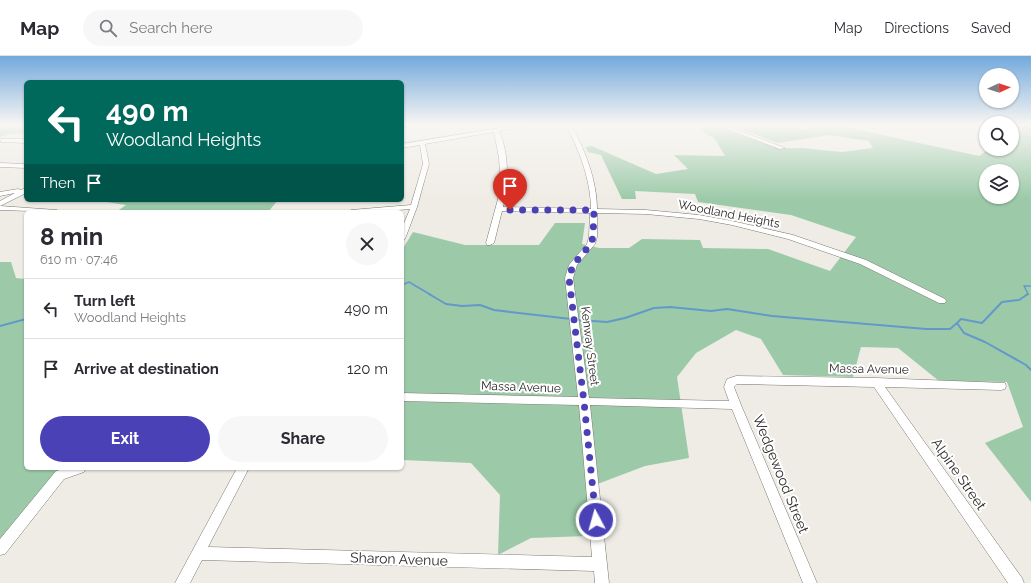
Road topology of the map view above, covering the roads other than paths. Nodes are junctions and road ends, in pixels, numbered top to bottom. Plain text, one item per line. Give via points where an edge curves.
1 (423, 150) edge
2 (502, 150) edge
3 (580, 150) edge
4 (0, 165) edge
5 (24, 166) edge
6 (24, 192) edge
7 (24, 193) edge
8 (0, 194) edge
9 (0, 204) edge
10 (414, 207) junction
11 (0, 208) edge
12 (499, 209) junction
13 (28, 210) edge
14 (376, 210) edge
15 (594, 210) junction
16 (404, 232) edge
17 (490, 243) dead end
18 (942, 301) dead end
19 (736, 380) joint
20 (876, 382) junction
21 (1001, 386) dead end
22 (404, 397) edge
23 (584, 402) junction
24 (736, 405) junction
25 (75, 470) edge
26 (242, 470) edge
27 (0, 550) edge
28 (198, 553) junction
29 (600, 564) junction
30 (182, 583) edge
31 (602, 583) edge
32 (810, 583) edge
33 (1017, 583) edge

1 - 10 street via 426,164
2 - 12 street via 504,188
3 - 15 street, Kenway Street via 594,197
4 - 5 street
6 - 8 street
7 - 9 street
10 - 14 street
10 - 16 street
11 - 13 street
12 - 15 street, Woodland Heights
12 - 17 street
15 - 18 street, Woodland Heights via 699,217 790,237 864,262
15 - 23 street, Kenway Street via 591,244 573,265 569,278
19 - 20 street, Massa Avenue
19 - 24 street, Wedgewood Street via 729,386
20 - 21 street, Massa Avenue
20 - 33 street, Alpine Street
22 - 23 street, Massa Avenue
23 - 24 street, Massa Avenue
23 - 29 street, Kenway Street
24 - 32 street, Wedgewood Street
25 - 27 street via 60,476
26 - 28 street
28 - 29 street, Sharon Avenue
28 - 30 street
29 - 31 street, Kenway Street

